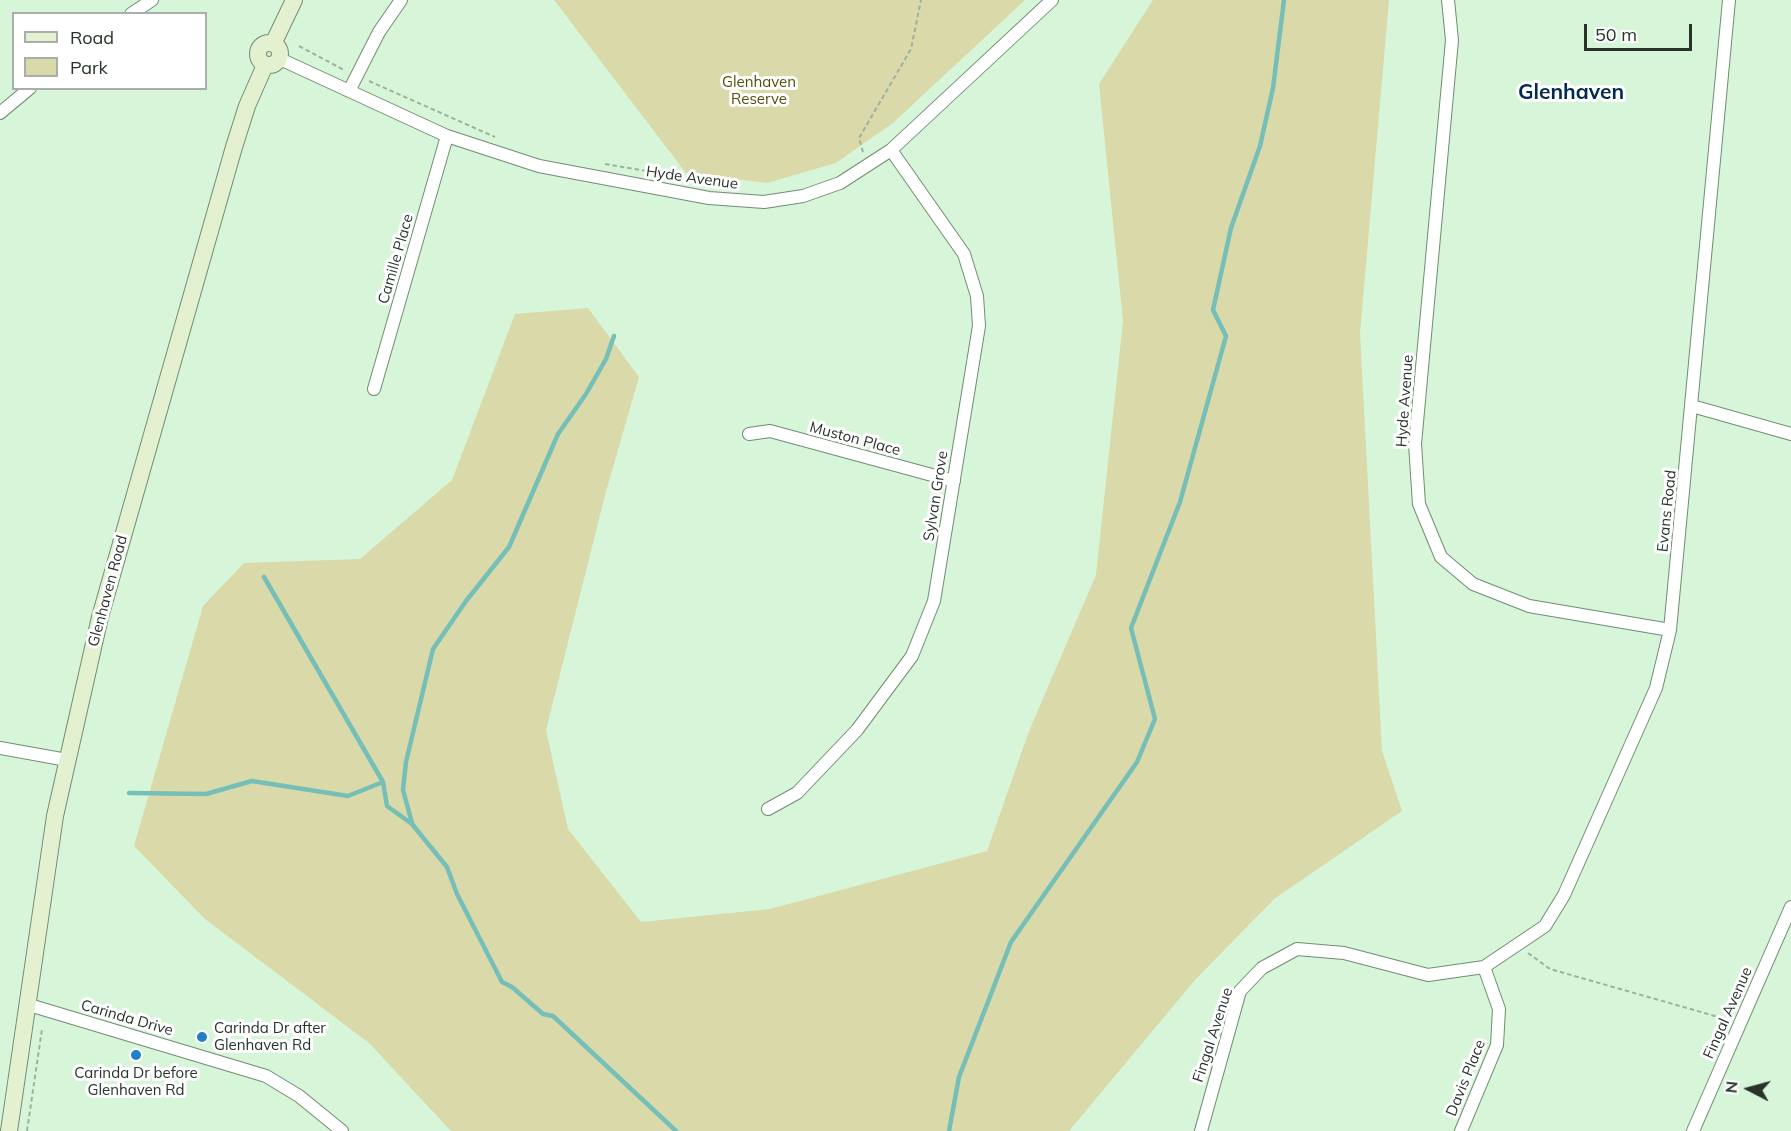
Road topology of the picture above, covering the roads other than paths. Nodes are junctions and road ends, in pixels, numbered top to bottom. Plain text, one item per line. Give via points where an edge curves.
1 (152, 0) edge
2 (294, 0) edge
3 (401, 0) edge
4 (1052, 0) edge
5 (1448, 0) edge
6 (1729, 0) edge
7 (134, 12) edge
8 (272, 56) junction
9 (28, 90) edge
10 (349, 91) junction
11 (0, 113) edge
12 (447, 136) junction
13 (891, 150) junction
14 (374, 389) dead end
15 (1692, 406) junction
16 (749, 434) dead end
17 (1791, 434) edge
18 (954, 481) junction
19 (1670, 630) junction
20 (0, 747) edge
21 (67, 760) junction
22 (768, 809) dead end
23 (1791, 907) edge
24 (1484, 967) junction
25 (26, 1004) junction
26 (9, 1131) edge
27 (342, 1131) edge
28 (1201, 1131) edge
29 (1461, 1131) edge
30 (1693, 1131) edge

1 - 7 street
2 - 8 main road, Glenhaven Road
3 - 10 street via 379,32
4 - 13 street, Hyde Avenue
5 - 19 street, Hyde Avenue via 1452,40 1415,444 1419,504 1441,557 1473,584 1529,606
6 - 15 street, Evans Road
8 - 10 street, Hyde Avenue
8 - 21 main road, Glenhaven Road via 247,106 177,342 100,617
9 - 11 street
10 - 12 street, Hyde Avenue
12 - 13 street, Hyde Avenue via 539,166 709,198 764,202 803,196 840,183
12 - 14 street, Camille Place
13 - 18 street, Sylvan Grove via 964,254 977,296 979,326
15 - 17 street
15 - 19 street, Evans Road
16 - 18 street, Muston Place via 770,431
18 - 22 street, Sylvan Grove via 934,601 912,656 824,767 797,793
19 - 24 street, Evans Road via 1656,688 1564,895 1545,926
20 - 21 street
21 - 25 main road, Glenhaven Road
23 - 30 street, Fingal Avenue
24 - 28 street, Fingal Avenue via 1428,975 1344,953 1297,949 1262,968 1240,991
24 - 29 street, Davis Place via 1499,1009 1497,1045
25 - 26 main road, Glenhaven Road
25 - 27 street, Carinda Drive via 266,1076 299,1095

